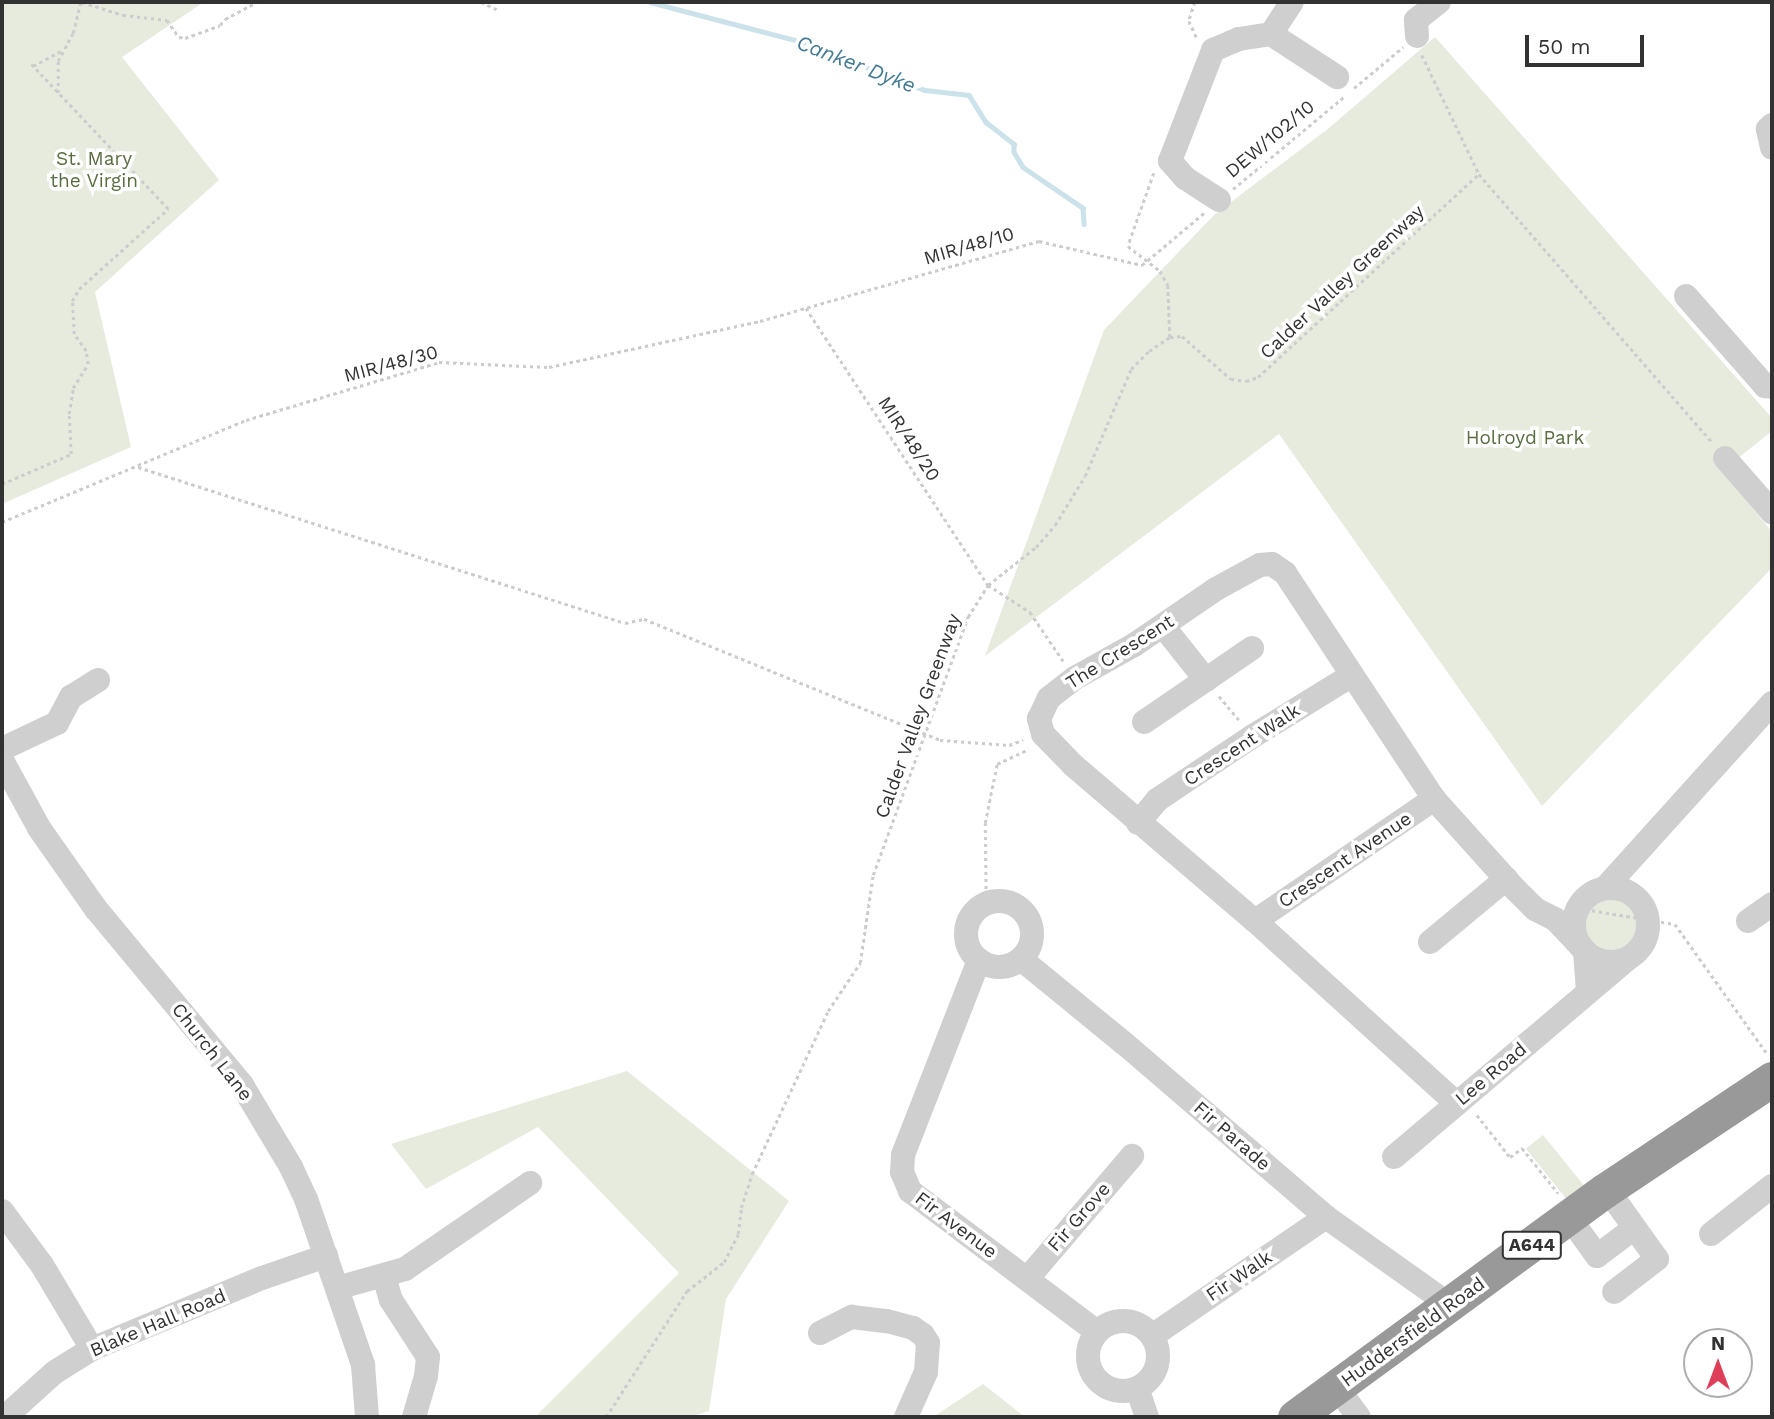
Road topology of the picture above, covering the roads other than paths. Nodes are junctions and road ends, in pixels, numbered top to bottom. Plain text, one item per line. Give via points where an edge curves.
1 (1292, 2) edge
2 (1439, 2) edge
3 (1271, 34) junction
4 (1417, 36) road end
5 (1345, 87) road end
6 (1219, 200) road end
7 (1686, 296) dead end
8 (1772, 387) edge
9 (1725, 458) road end
10 (1772, 512) edge
11 (1163, 626) junction
12 (1252, 648) dead end
13 (1352, 675) junction
14 (97, 680) dead end
15 (1206, 680) junction
16 (1772, 703) edge
17 (1144, 722) dead end
18 (2, 749) edge
19 (2, 760) edge
20 (1434, 799) junction
21 (1138, 823) junction
22 (1638, 852) junction
23 (1506, 879) junction
24 (1605, 888) junction
25 (1772, 904) edge
26 (1644, 911) junction
27 (1569, 916) junction
28 (1255, 921) junction
29 (1748, 921) dead end
30 (1430, 942) dead end
31 (1585, 951) junction
32 (1630, 957) junction
33 (1021, 959) junction
34 (979, 960) junction
35 (1588, 992) junction
36 (1772, 1079) edge
37 (1460, 1100) junction
38 (1132, 1156) dead end
39 (1394, 1157) dead end
40 (530, 1183) dead end
41 (1772, 1186) edge
42 (1607, 1189) junction
43 (2, 1211) edge
44 (1572, 1216) junction
45 (1326, 1217) junction
46 (1633, 1229) junction
47 (1712, 1234) dead end
48 (326, 1256) junction
49 (384, 1276) junction
50 (1027, 1279) junction
51 (337, 1288) junction
52 (1614, 1292) dead end
53 (1450, 1305) junction
54 (1097, 1332) junction
55 (820, 1333) dead end
56 (1152, 1336) junction
57 (92, 1349) junction
58 (1137, 1388) junction
59 (1337, 1388) junction
60 (5, 1417) edge
61 (367, 1417) edge
62 (414, 1417) edge
63 (906, 1417) edge
64 (1147, 1417) edge
65 (1295, 1417) edge
66 (1359, 1417) edge

1 - 3 street
2 - 4 street via 1416,20
3 - 5 street
3 - 6 street via 1239,39 1213,50 1170,161 1185,178
7 - 8 street via 1765,386
9 - 10 street
11 - 13 street, The Crescent via 1227,583 1259,565 1272,564 1285,573
11 - 15 street
11 - 21 street, The Crescent via 1075,678 1049,698 1039,719 1043,734
12 - 15 street
13 - 20 street, The Crescent
13 - 21 street, Crescent Walk via 1157,800
14 - 18 street via 71,697 57,723
15 - 17 street
16 - 22 street
19 - 48 street, Church Lane via 39,828 96,909 242,1085 291,1167
20 - 23 street, The Crescent
20 - 28 street, Crescent Avenue
21 - 28 street
22 - 24 street
22 - 26 street, Lee Road
23 - 27 street, The Crescent via 1535,909
23 - 30 street
24 - 26 street via 1618,888
24 - 27 street via 1584,898
25 - 29 street
26 - 32 street, Lee Road via 1646,937
27 - 31 street, The Crescent
28 - 37 street
31 - 32 street via 1605,962
31 - 35 street
32 - 35 street, Lee Road
33 - 34 street via 1000,967
33 - 34 street via 1033,931 1025,912 1007,901 986,903 971,915 966,934
33 - 45 street, Fir Parade
34 - 50 street, Fir Avenue via 903,1155 902,1172 910,1191
35 - 37 street, Lee Road
36 - 42 highway, Huddersfield Road / A644
37 - 39 street, Lee Road
38 - 50 street, Fir Grove
40 - 49 street via 405,1269
41 - 47 street
42 - 44 highway, Huddersfield Road / A644
42 - 46 street
43 - 57 street via 42,1265
44 - 46 street via 1597,1256
44 - 53 highway, Huddersfield Road / A644
45 - 53 street, Fir Parade
45 - 56 street, Fir Walk
46 - 52 street via 1657,1259
48 - 51 street, Church Lane
48 - 57 street, Blake Hall Road
49 - 51 street
49 - 62 street via 391,1300 428,1357
50 - 54 street, Fir Avenue
51 - 61 street, Church Lane via 363,1365
53 - 59 highway, Huddersfield Road / A644
54 - 56 street via 1125,1321 1136,1323
54 - 58 street via 1088,1354 1095,1377 1114,1390
55 - 63 street via 852,1317 887,1321 923,1335 928,1343 926,1372
56 - 58 street via 1159,1355 1157,1366
57 - 60 street, Blake Hall Road via 55,1372
58 - 64 street
59 - 65 highway, Huddersfield Road / A644
59 - 66 street

